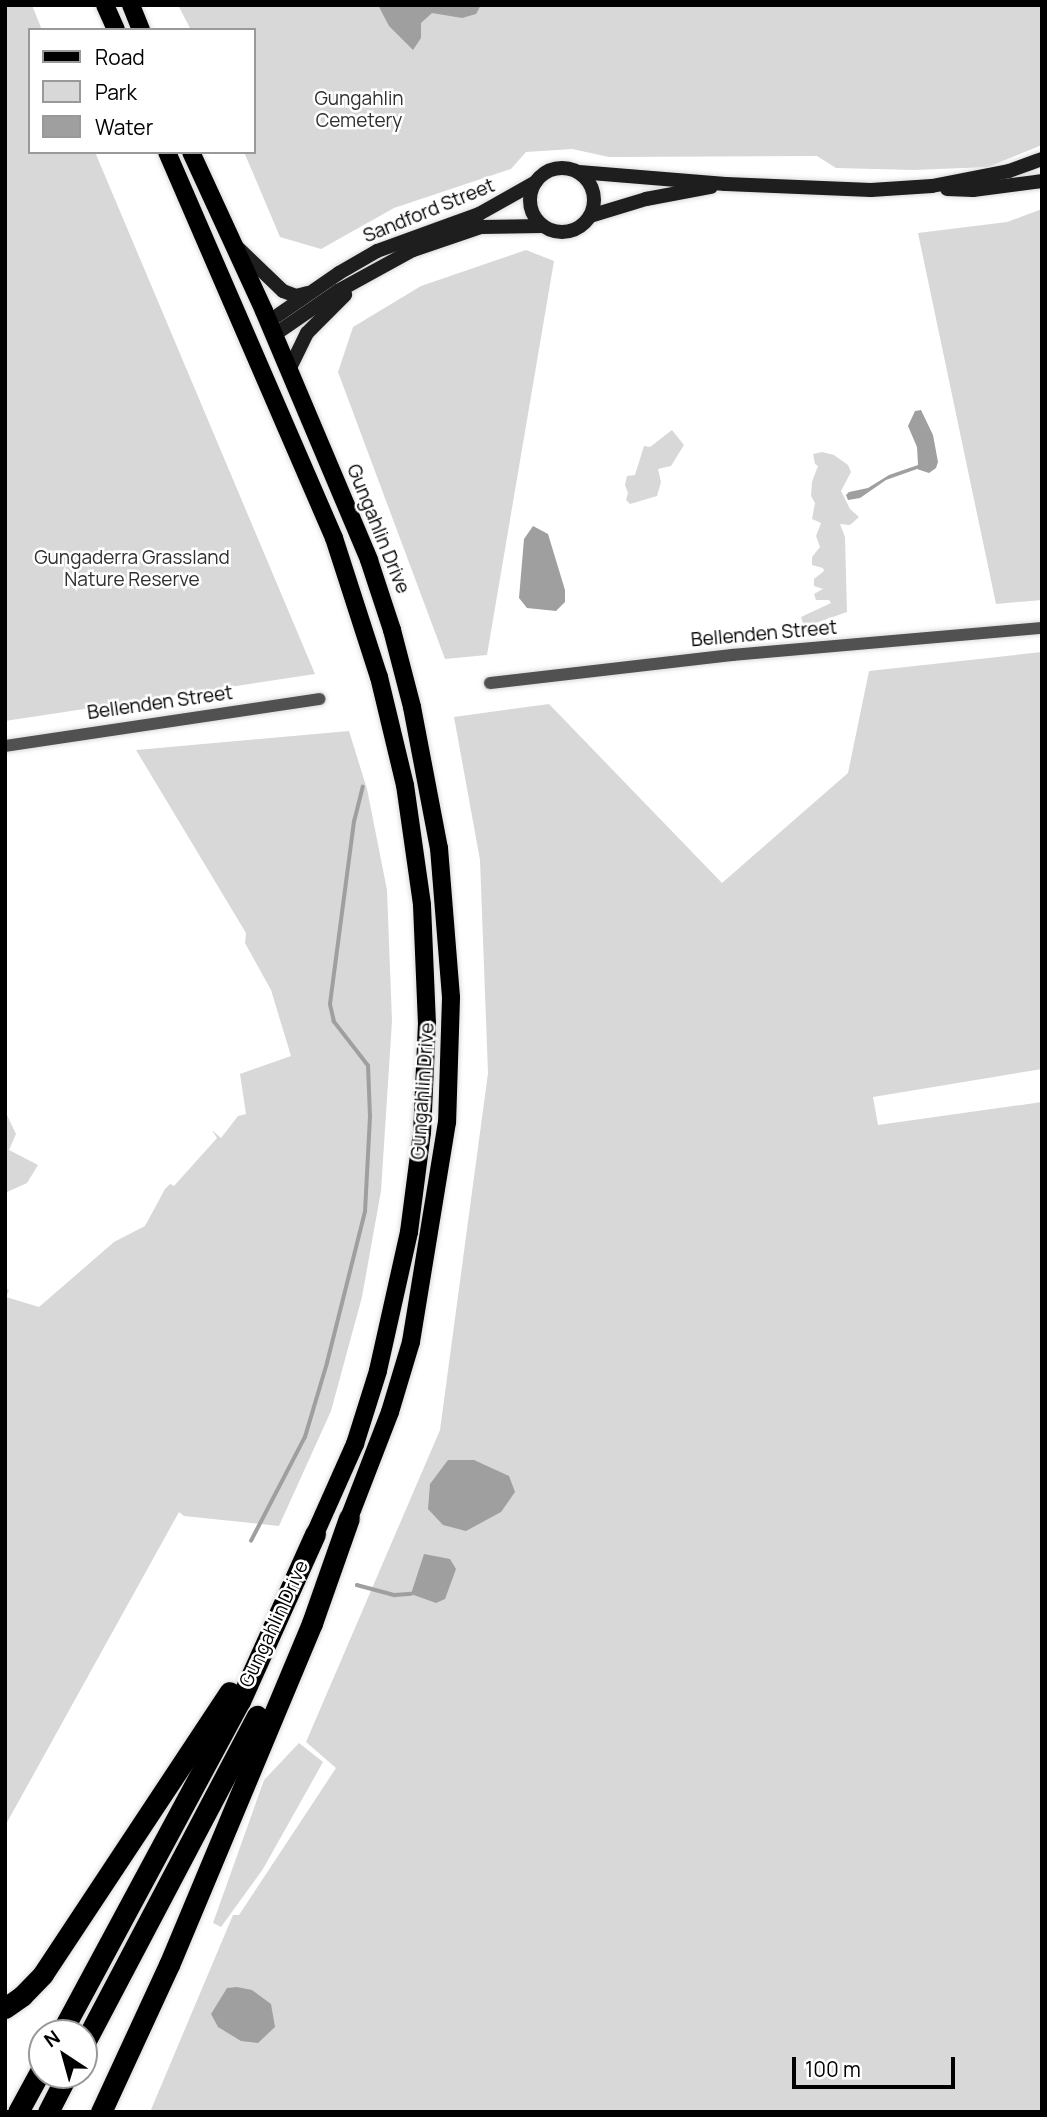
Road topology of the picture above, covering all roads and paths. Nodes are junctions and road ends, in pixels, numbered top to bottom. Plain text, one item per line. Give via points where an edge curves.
1 (105, 5) edge
2 (131, 5) edge
3 (115, 28) edge
4 (140, 28) edge
5 (168, 154) edge
6 (192, 154) edge
7 (1042, 159) edge
8 (579, 172) junction
9 (1042, 181) edge
10 (536, 182) junction
11 (726, 184) junction
12 (932, 186) junction
13 (590, 216) junction
14 (543, 226) junction
15 (230, 240) junction
16 (384, 264) junction
17 (309, 293) junction
18 (271, 328) junction
19 (248, 342) junction
20 (289, 370) junction
21 (1042, 628) edge
22 (490, 683) dead end
23 (320, 699) dead end
24 (5, 746) edge
25 (349, 1518) junction
26 (315, 1534) joint
27 (297, 1576) junction
28 (5, 2008) edge
29 (69, 2019) edge
30 (97, 2019) edge
31 (115, 2086) junction
32 (31, 2089) edge
33 (60, 2089) edge
34 (50, 2107) edge
35 (18, 2112) edge
36 (101, 2112) edge
37 (107, 2112) edge

1 - 3 main road
2 - 4 main road
5 - 19 main road, Gungahlin Drive
6 - 15 main road, Gungahlin Drive
7 - 12 main road via 1009,171
8 - 10 main road via 557,168
8 - 11 main road
8 - 13 main road via 594,192
9 - 12 main road via 973,190
10 - 14 main road via 531,205
10 - 17 main road, Sandford Street via 478,214 387,246
11 - 12 main road via 872,190
11 - 13 main road via 646,199
13 - 14 main road via 584,225 566,232
14 - 16 main road, Sandford Street via 481,227 454,233
15 - 17 main road via 283,291 296,296
15 - 18 main road, Gungahlin Drive
16 - 18 main road, Sandford Street
16 - 20 main road via 316,323 298,346
17 - 18 main road, Sandford Street
18 - 19 main road
18 - 20 main road, Gungahlin Drive
19 - 26 main road, Gungahlin Drive via 334,538 379,677 405,785 422,905 427,1023 422,1132 409,1232 378,1371 355,1444
20 - 25 main road, Gungahlin Drive via 369,560 412,707 439,848 451,998 447,1122 420,1300 390,1412
21 - 22 street, Bellenden Street via 732,655
23 - 24 street, Bellenden Street
25 - 30 highway, Gungahlin Drive via 253,1725
25 - 31 highway via 312,1623
26 - 27 highway, Gungahlin Drive
27 - 28 highway via 201,1739 58,1952 31,1988
27 - 29 highway, Gungahlin Drive via 240,1701
31 - 36 highway
31 - 37 highway
32 - 35 highway
33 - 34 highway

